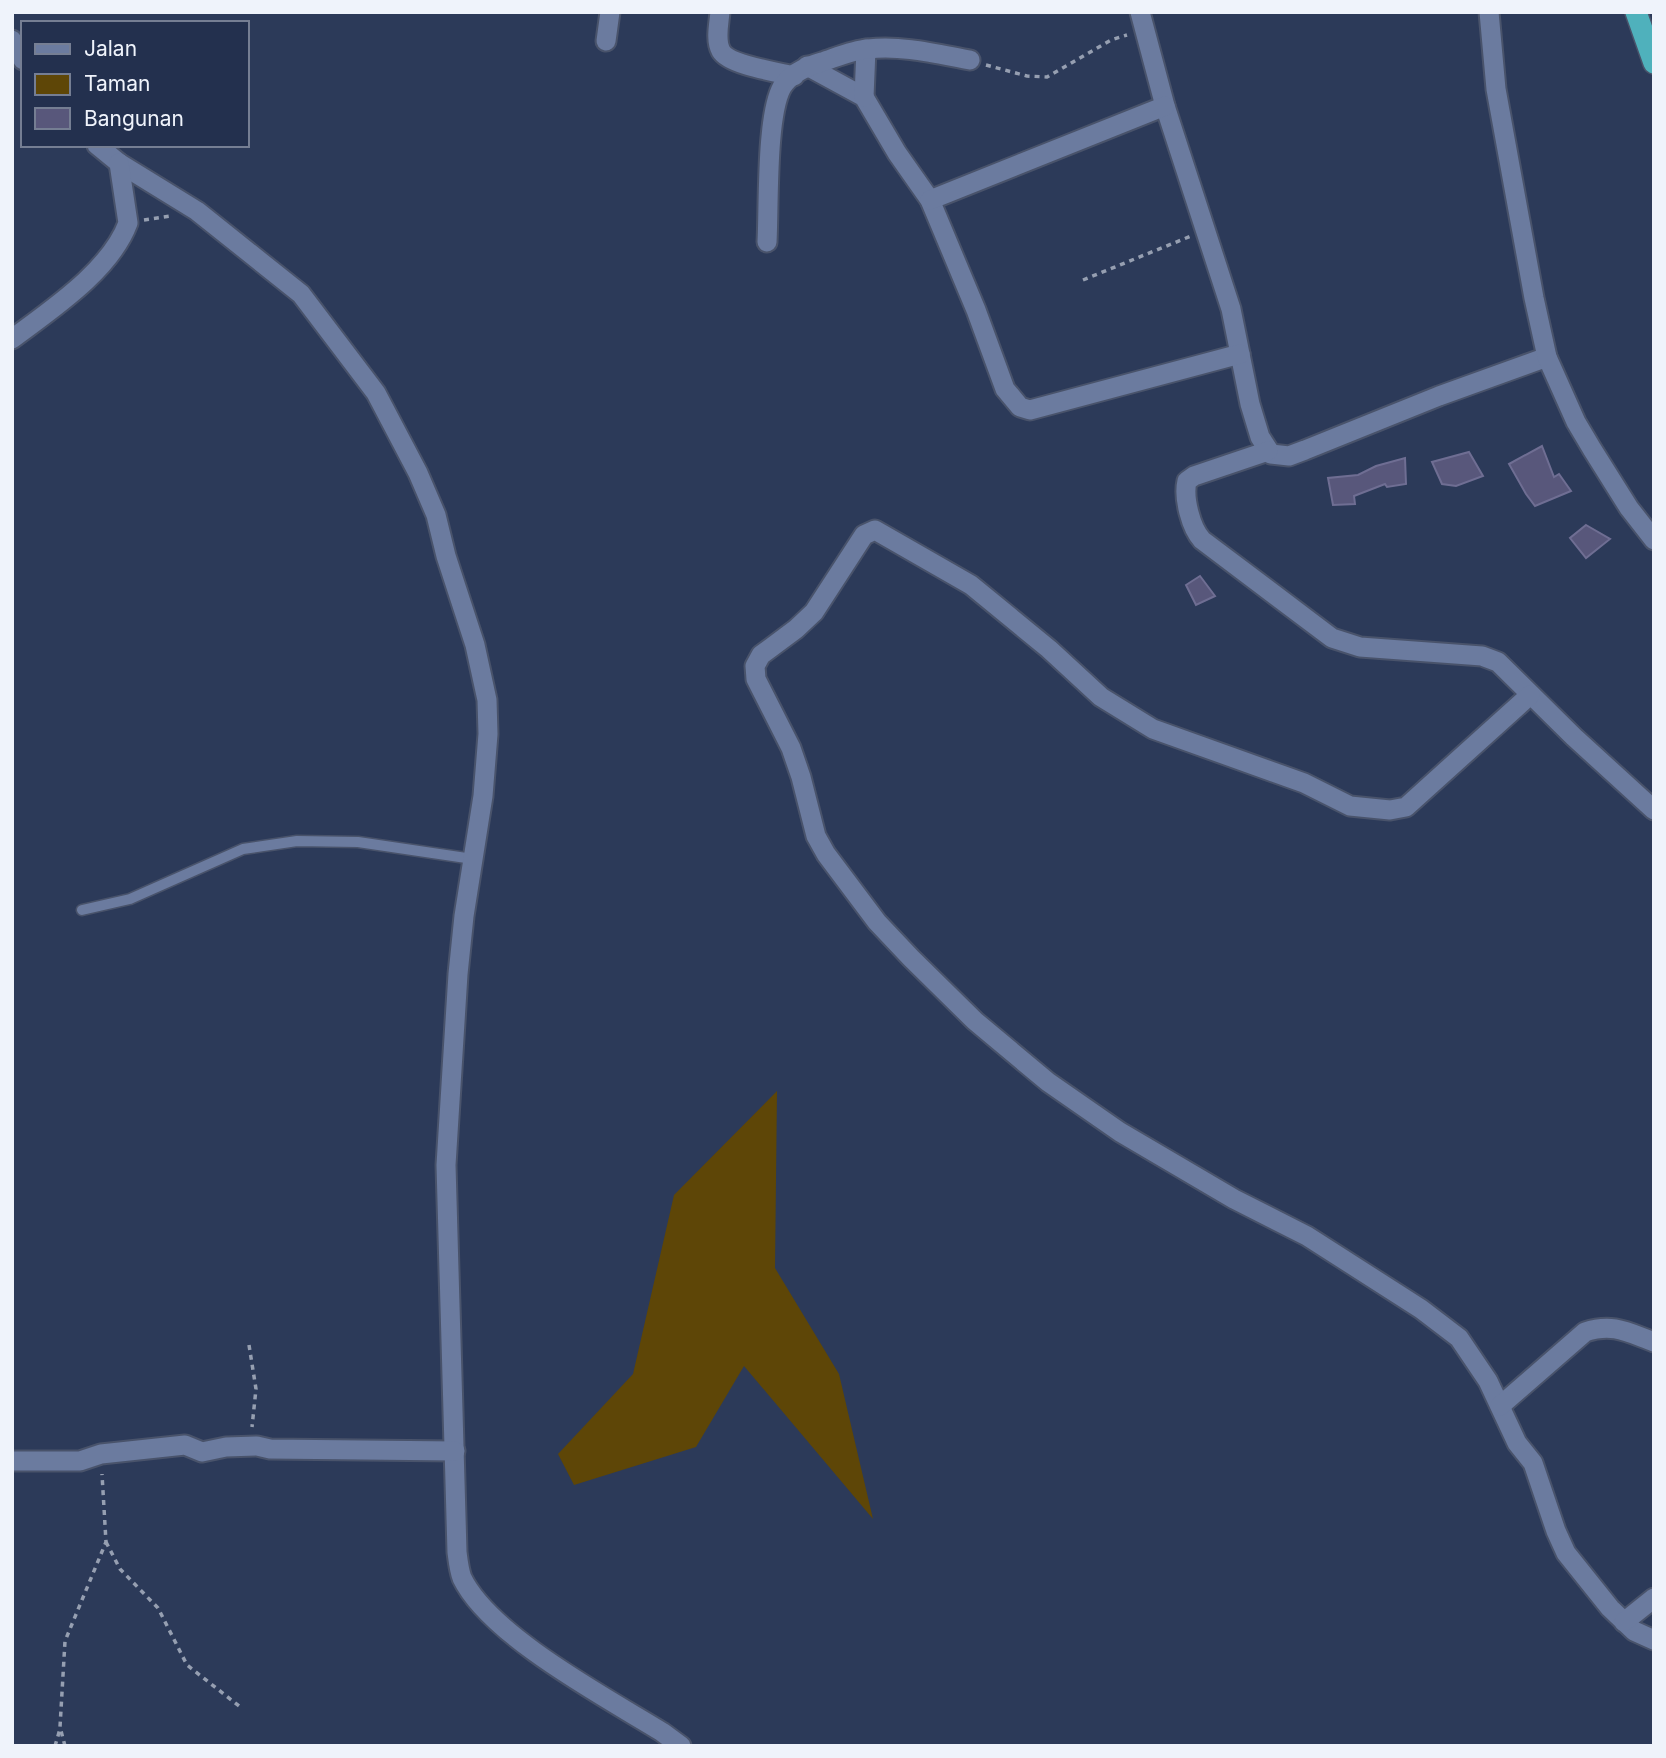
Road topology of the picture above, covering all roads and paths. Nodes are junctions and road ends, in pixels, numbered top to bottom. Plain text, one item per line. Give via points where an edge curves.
1 (610, 12) edge
2 (720, 12) edge
3 (1489, 12) edge
4 (1636, 12) edge
5 (1143, 20) edge
6 (12, 40) edge
7 (606, 41) dead end
8 (866, 49) junction
9 (21, 57) edge
10 (970, 60) joint
11 (1654, 63) edge
12 (801, 71) junction
13 (864, 97) junction
14 (1165, 106) junction
15 (99, 147) edge
16 (119, 163) junction
17 (930, 200) junction
18 (197, 211) junction
19 (128, 223) junction
20 (1205, 230) junction
21 (767, 242) dead end
22 (1083, 280) dead end
23 (12, 339) edge
24 (1240, 354) junction
25 (1547, 357) junction
26 (1268, 451) junction
27 (1654, 540) edge
28 (1530, 695) junction
29 (1654, 810) edge
30 (473, 859) junction
31 (82, 910) dead end
32 (1654, 1342) edge
33 (249, 1345) dead end
34 (1500, 1406) junction
35 (257, 1446) junction
36 (455, 1451) junction
37 (100, 1454) junction
38 (12, 1461) edge
39 (106, 1542) junction
40 (1654, 1598) edge
41 (1624, 1622) junction
42 (1654, 1640) edge
43 (239, 1706) dead end
44 (60, 1727) junction
45 (659, 1739) edge
46 (57, 1746) edge
47 (65, 1746) edge
48 (681, 1746) edge

1 - 7 street
2 - 12 street via 717,33 720,50 728,59
3 - 25 street via 1496,89
4 - 11 highway
5 - 10 path via 1047,77
5 - 14 street
6 - 9 street
8 - 10 street via 919,50
8 - 12 street
8 - 13 street
12 - 13 street
12 - 21 street via 783,86 776,108
13 - 17 street
14 - 17 street
14 - 20 street
15 - 16 street
16 - 18 street
16 - 19 street
17 - 24 street via 1005,389 1020,407 1030,410
18 - 19 path
18 - 30 street via 301,294 376,393 436,514 487,700 483,796
19 - 23 street via 100,266
20 - 22 path
20 - 24 street via 1231,309
24 - 26 street via 1250,404
25 - 26 street via 1305,450 1279,457
25 - 27 street via 1576,422
26 - 28 street via 1186,481 1195,531 1202,540 1332,638 1360,646 1491,658
28 - 29 street
28 - 34 street via 1406,807 1350,806 1304,783 1162,733 1118,710 971,585 875,530 864,535 814,612 755,666 756,679 791,748 820,845 877,922 938,985 1048,1082 1120,1132 1307,1236 1421,1309 1459,1338
30 - 31 lane via 358,842 297,841 243,849 130,899
30 - 36 street via 458,974 446,1165
32 - 34 street via 1615,1327 1585,1332
33 - 35 path via 256,1389 252,1429
34 - 41 street via 1517,1443 1533,1463 1566,1553
35 - 36 street
35 - 37 street via 202,1452 185,1446
36 - 45 street via 457,1552 461,1576 473,1595 537,1653
37 - 38 street via 80,1461
37 - 39 path
39 - 43 path via 120,1569 158,1608 187,1665
39 - 44 path via 65,1641
40 - 41 street
41 - 42 street
44 - 46 path
44 - 47 path
45 - 48 street

